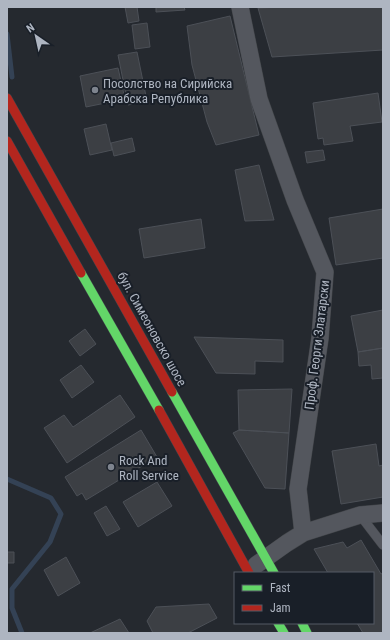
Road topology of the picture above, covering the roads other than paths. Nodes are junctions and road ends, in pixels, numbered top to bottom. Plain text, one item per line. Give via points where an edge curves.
1 (240, 7) edge
2 (7, 98) edge
3 (7, 141) edge
4 (383, 513) edge
5 (360, 516) junction
6 (303, 533) junction
7 (383, 545) edge
8 (265, 558) junction
9 (249, 572) edge
10 (273, 572) edge
11 (279, 624) edge
12 (302, 624) edge
13 (284, 633) edge
14 (307, 633) edge

1 - 6 street, Проф. Георги Златарски via 259,99 295,200 325,272 320,338 298,489
2 - 8 main road, бул. Симеоновско шосе
3 - 9 main road
4 - 5 street
5 - 6 street
5 - 7 lane
6 - 8 street
8 - 9 street
8 - 10 main road, бул. Симеоновско шосе
11 - 13 main road
12 - 14 main road

